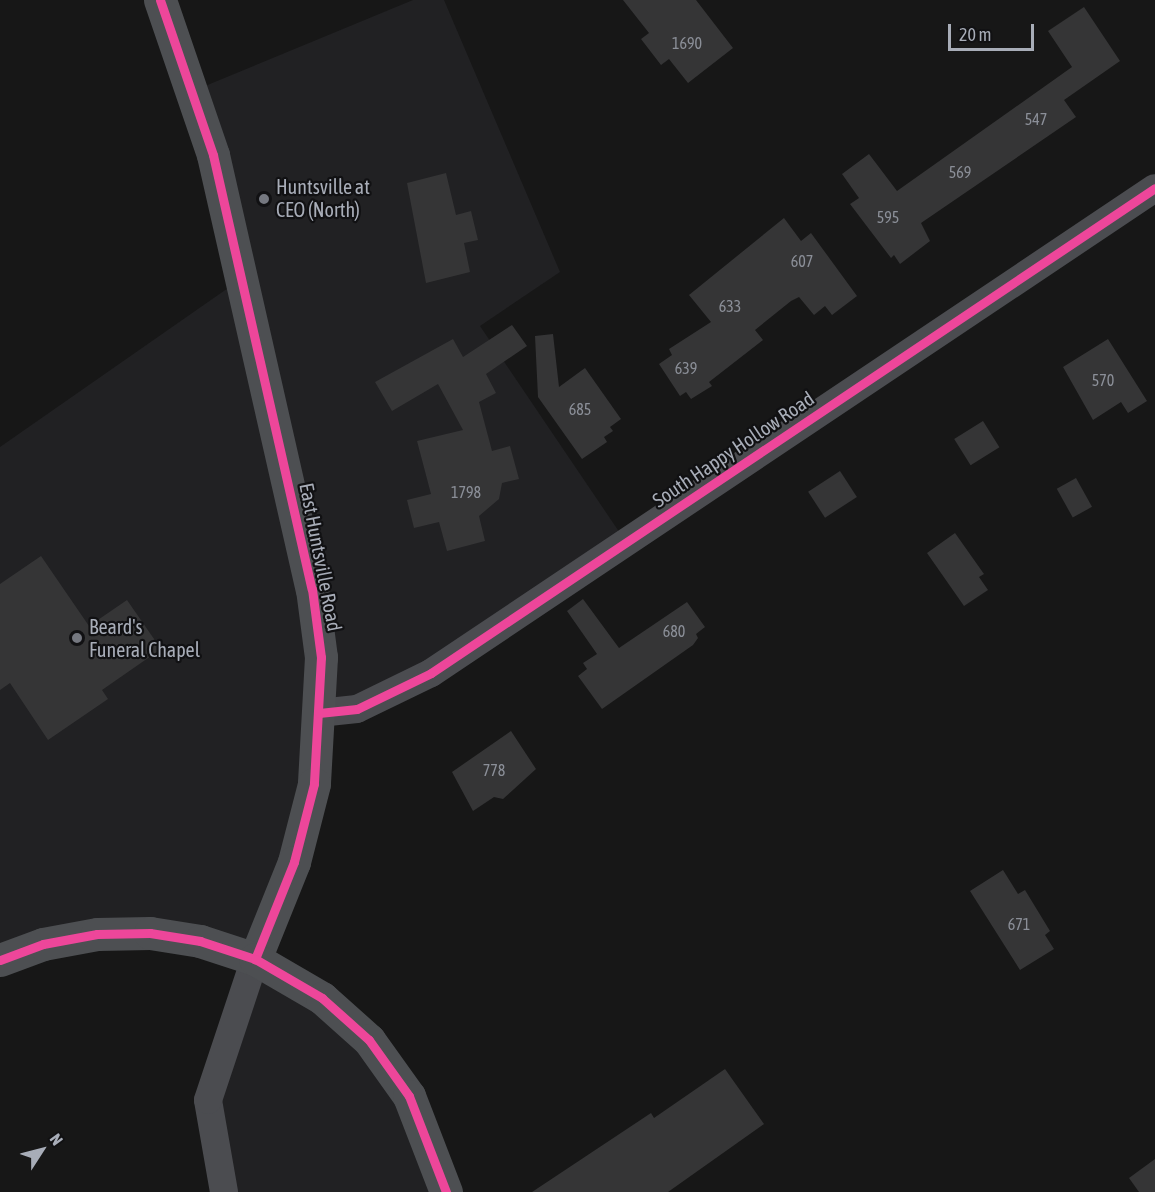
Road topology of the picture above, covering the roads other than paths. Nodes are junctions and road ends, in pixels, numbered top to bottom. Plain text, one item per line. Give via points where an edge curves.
1 (160, 0) edge
2 (1155, 188) edge
3 (320, 713) junction
4 (255, 959) junction
5 (0, 960) edge
6 (224, 1192) edge
7 (446, 1192) edge

1 - 3 main road, East Huntsville Road via 213,155 312,589 321,657
2 - 3 street, South Happy Hollow Road via 431,673 357,709
3 - 4 main road, East Huntsville Road via 314,784 294,862
4 - 5 main road via 200,941 150,933 97,934 43,944
4 - 6 street via 208,1100 210,1134
4 - 7 main road via 322,998 369,1040 409,1096

